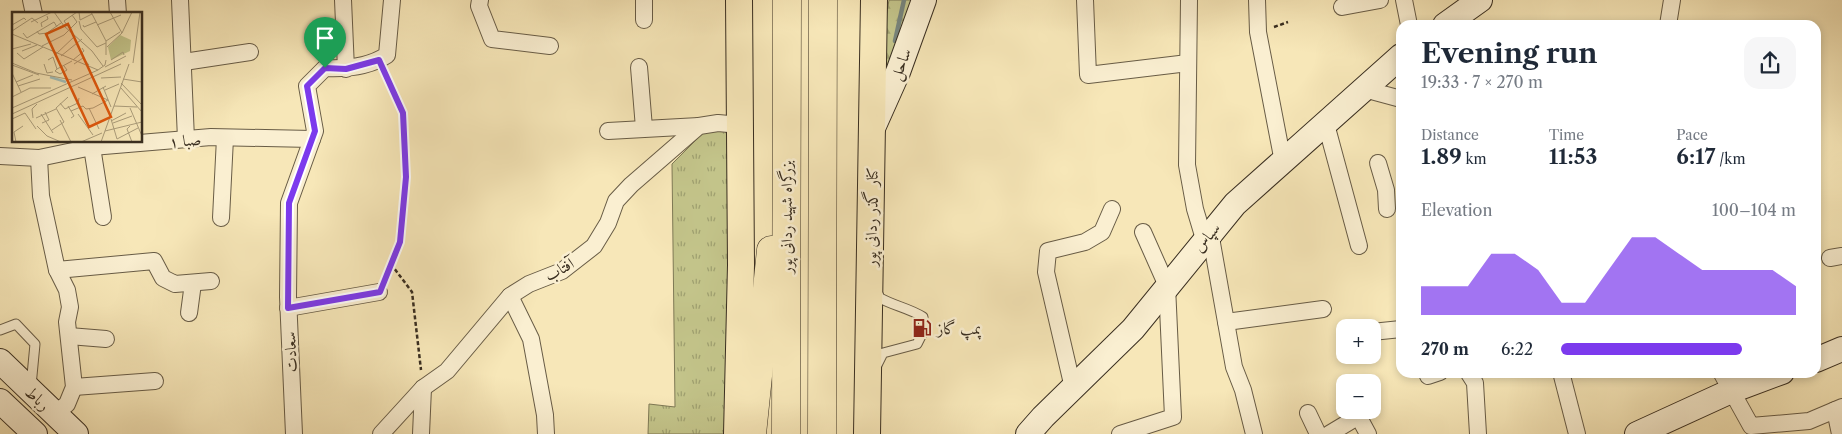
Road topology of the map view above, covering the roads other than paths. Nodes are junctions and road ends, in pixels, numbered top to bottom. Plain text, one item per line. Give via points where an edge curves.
1 (180, 0) edge
2 (343, 0) edge
3 (392, 0) edge
4 (480, 0) edge
5 (644, 0) edge
6 (740, 0) edge
7 (787, 0) edge
8 (823, 0) edge
9 (874, 0) edge
10 (924, 0) edge
11 (1085, 0) edge
12 (1189, 0) edge
13 (1258, 0) edge
14 (1380, 0) edge
15 (1404, 0) edge
16 (1480, 0) edge
17 (1672, 0) edge
18 (1342, 7) dead end
19 (644, 20) dead end
20 (1408, 20) edge
21 (1452, 20) edge
22 (1665, 20) edge
23 (550, 46) dead end
24 (250, 52) dead end
25 (1396, 60) edge
26 (184, 62) junction
27 (1188, 63) junction
28 (639, 66) dead end
29 (346, 69) junction
30 (1364, 89) junction
31 (786, 97) junction
32 (1396, 98) edge
33 (822, 102) junction
34 (1326, 124) junction
35 (740, 125) junction
36 (699, 126) junction
37 (644, 128) junction
38 (874, 128) junction
39 (608, 131) dead end
40 (225, 138) junction
41 (312, 139) junction
42 (186, 140) junction
43 (73, 146) edge
44 (92, 147) junction
45 (0, 156) edge
46 (39, 158) junction
47 (1283, 162) junction
48 (1378, 163) dead end
49 (1394, 187) edge
50 (1388, 209) dead end
51 (1112, 210) dead end
52 (102, 217) dead end
53 (221, 218) dead end
54 (1143, 232) dead end
55 (1207, 236) junction
56 (1359, 246) dead end
57 (58, 270) junction
58 (870, 270) junction
59 (211, 281) dead end
60 (193, 283) junction
61 (1167, 286) junction
62 (380, 292) road end
63 (510, 296) junction
64 (288, 308) junction
65 (1322, 310) dead end
66 (190, 313) dead end
67 (1226, 322) junction
68 (0, 330) edge
69 (1396, 330) edge
70 (1381, 331) edge
71 (69, 336) junction
72 (106, 339) dead end
73 (1842, 349) edge
74 (1821, 358) edge
75 (0, 361) edge
76 (1472, 378) edge
77 (1563, 378) edge
78 (1748, 378) edge
79 (155, 381) dead end
80 (1726, 382) edge
81 (74, 387) junction
82 (423, 388) junction
83 (1073, 388) junction
84 (31, 391) junction
85 (868, 399) junction
86 (0, 401) edge
87 (1838, 409) edge
88 (1308, 413) dead end
89 (55, 414) junction
90 (1349, 419) edge
91 (1360, 419) edge
92 (24, 428) edge
93 (1751, 430) edge
94 (76, 434) edge
95 (294, 434) edge
96 (381, 434) edge
97 (421, 434) edge
98 (546, 434) edge
99 (737, 434) edge
100 (752, 434) edge
101 (786, 434) edge
102 (822, 434) edge
103 (842, 434) edge
104 (867, 434) edge
105 (1028, 434) edge
106 (1120, 434) edge
107 (1254, 434) edge
108 (1318, 434) edge
109 (1329, 434) edge
110 (1368, 434) edge
111 (1478, 434) edge
112 (1577, 434) edge
113 (1637, 434) edge
114 (1840, 434) edge

1 - 26 street
2 - 29 street
3 - 29 street, سعادت via 387,55
4 - 23 street via 479,6 492,39
5 - 19 street
6 - 35 main road
7 - 31 highway, بزرگراه شهید ردانی پور
8 - 33 highway
9 - 38 main road, کنار گذر ردانی پور
10 - 38 street, ساحل
11 - 27 street via 1088,75
12 - 27 street
13 - 47 street via 1258,32
14 - 18 street
15 - 20 street
16 - 21 street
17 - 22 street
24 - 26 street
25 - 30 street, سپاس
26 - 42 street
27 - 55 street via 1187,165 1195,209
28 - 37 street
29 - 41 street, سعادت via 325,68 307,86 315,131
30 - 32 street
30 - 34 street, سپاس
31 - 100 highway
31 - 101 highway, بزرگراه شهید ردانی پور
33 - 102 highway
33 - 103 highway
34 - 47 street, سپاس
34 - 56 street
35 - 36 street via 718,122
35 - 99 main road
36 - 37 street
36 - 63 street, آفتاب via 616,201 594,246 562,271 529,284
37 - 39 street
38 - 58 main road, کنار گذر ردانی پور
40 - 41 street, صبا ۱
40 - 42 street, صبا ۱
40 - 53 street
41 - 64 street, سعادت via 289,203
42 - 44 street, صبا ۱
43 - 44 street, صبا ۱
43 - 46 street, صبا ۱
44 - 52 street
45 - 46 street, صبا ۱
46 - 57 street via 41,196
47 - 55 street, سپاس via 1235,204
48 - 49 street
49 - 50 street
51 - 83 street via 1102,232 1085,242 1048,250 1046,272
54 - 61 street
55 - 61 street, سپاس
55 - 67 street
57 - 60 street via 154,261 163,278 175,284
57 - 71 street via 70,307
58 - 85 main road, کنار گذر ردانی پور
58 - 85 lane via 880,298 923,317 924,330 917,344 884,353 875,369
59 - 60 street
60 - 66 street
61 - 83 street, سپاس via 1134,329
61 - 106 street via 1173,417
62 - 64 street
63 - 82 street, آفتاب via 447,371
63 - 98 street via 531,340
64 - 95 street, سعادت
65 - 67 street
67 - 107 street via 1234,367
68 - 84 lane via 16,324 35,344
69 - 70 street
71 - 72 street
71 - 81 street
73 - 74 street
75 - 84 street, رباط
76 - 111 street via 1475,383
77 - 112 street
78 - 80 street
79 - 81 street
80 - 93 street
80 - 113 street
81 - 89 street via 67,404
82 - 96 street, آفتاب
82 - 97 street
83 - 105 street, سپاس
84 - 89 street, رباط
85 - 104 main road, کنار گذر ردانی پور
86 - 92 street, رباط
87 - 93 street via 1809,421
87 - 114 street
88 - 108 street
89 - 94 street, رباط
90 - 109 street
91 - 110 street

